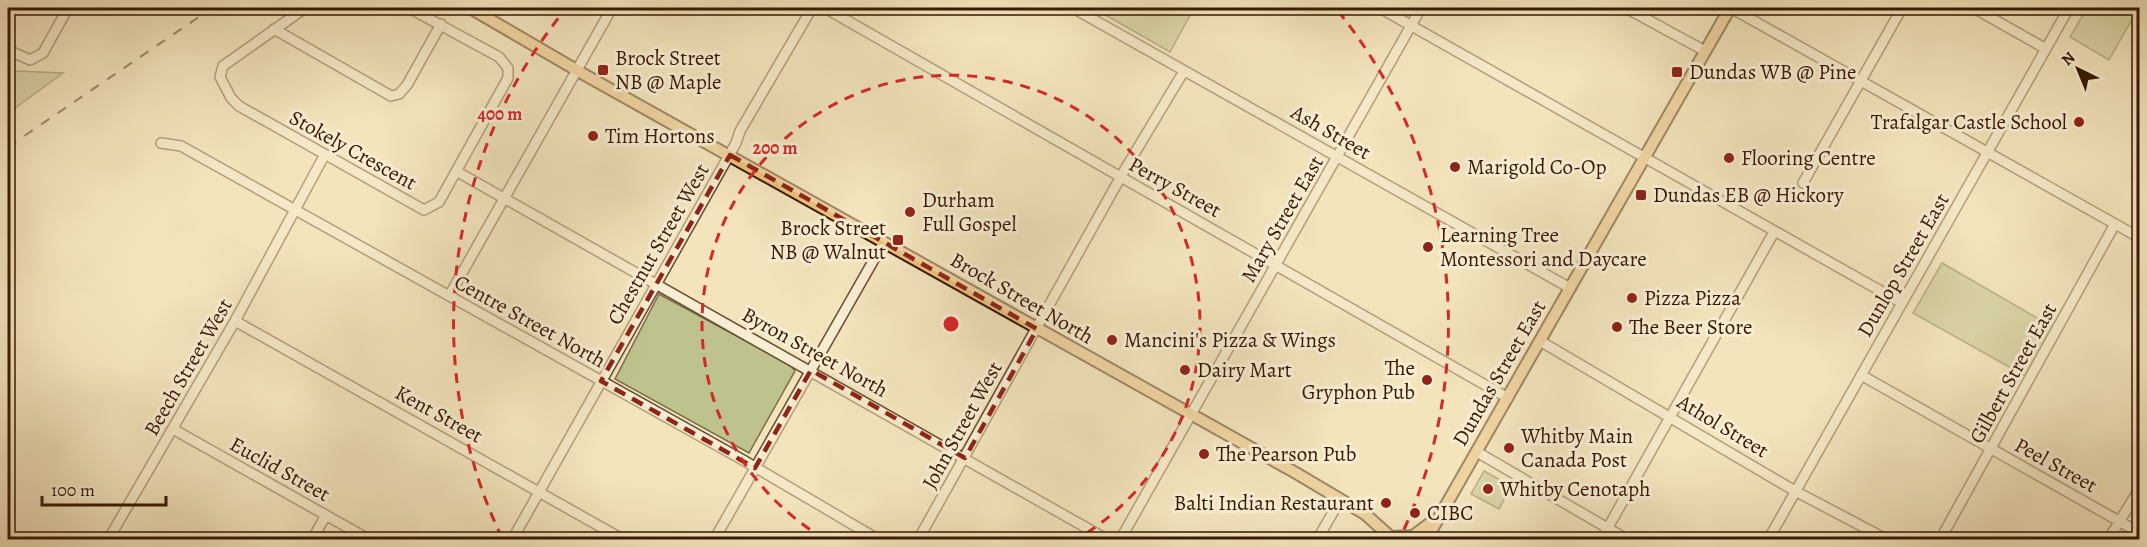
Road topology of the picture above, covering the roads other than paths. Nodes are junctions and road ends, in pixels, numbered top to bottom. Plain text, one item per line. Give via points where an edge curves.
1 (68, 8) edge
2 (306, 8) edge
3 (409, 8) edge
4 (470, 8) edge
5 (612, 8) edge
6 (812, 8) edge
7 (825, 8) edge
8 (1073, 8) edge
9 (1380, 8) edge
10 (1421, 8) edge
11 (1626, 8) edge
12 (1730, 8) edge
13 (1902, 8) edge
14 (1974, 8) edge
15 (2069, 8) edge
16 (441, 24) junction
17 (1411, 26) junction
18 (274, 29) junction
19 (2046, 49) junction
20 (8, 50) edge
21 (1705, 51) junction
22 (577, 70) junction
23 (1184, 71) junction
24 (1860, 81) junction
25 (161, 143) dead end
26 (1988, 152) junction
27 (729, 155) junction
28 (324, 156) junction
29 (1338, 157) junction
30 (1644, 158) junction
31 (456, 171) junction
32 (1121, 177) junction
33 (1803, 183) dead end
34 (504, 198) junction
35 (296, 210) junction
36 (2115, 224) junction
37 (1774, 232) junction
38 (2139, 238) edge
39 (884, 242) junction
40 (1277, 263) junction
41 (657, 283) junction
42 (1570, 288) junction
43 (448, 296) junction
44 (1902, 303) junction
45 (235, 321) junction
46 (1038, 329) junction
47 (1540, 341) junction
48 (810, 371) junction
49 (1861, 375) junction
50 (601, 381) junction
51 (1508, 398) junction
52 (1189, 415) junction
53 (1671, 416) junction
54 (173, 429) junction
55 (1990, 449) junction
56 (1477, 452) junction
57 (965, 458) junction
58 (755, 468) junction
59 (2139, 488) edge
60 (1795, 491) junction
61 (539, 492) junction
62 (1340, 500) junction
63 (1441, 514) junction
64 (326, 515) junction
65 (2119, 520) junction
66 (1607, 528) junction
67 (2139, 533) edge
68 (1392, 538) edge
69 (108, 540) edge
70 (312, 540) edge
71 (370, 540) edge
72 (512, 540) edge
73 (624, 540) edge
74 (714, 540) edge
75 (879, 540) edge
76 (918, 540) edge
77 (1107, 540) edge
78 (1120, 540) edge
79 (1317, 540) edge
80 (1426, 540) edge
81 (1600, 540) edge
82 (1628, 540) edge
83 (1768, 540) edge
84 (1888, 540) edge
85 (1940, 540) edge
86 (2108, 540) edge

1 - 20 street via 43,53 30,60
2 - 18 street, Stokely Crescent
3 - 16 street, Stokely Crescent
4 - 22 main road, Brock Street North
5 - 22 street
6 - 27 street, Chestnut Street West
7 - 32 street, Perry Street
8 - 23 street, Ash Street
9 - 17 street
10 - 17 street, Mary Street East
11 - 21 street
12 - 21 main road, Dundas Street East
12 - 24 street
13 - 24 street
14 - 19 street
15 - 19 street, Dunlop Street East
16 - 18 street via 407,85 391,96
16 - 31 street, Stokely Crescent via 499,57 508,68 508,78
17 - 29 street, Mary Street East
17 - 30 street
18 - 28 street, Stokely Crescent via 227,61 220,77 239,106
19 - 26 street, Dunlop Street East
21 - 30 main road, Dundas Street East
22 - 27 main road, Brock Street North
22 - 34 street
23 - 29 street, Ash Street
23 - 32 street, John Street West
24 - 26 street
24 - 33 street
25 - 35 street, Centre Street North via 181,146
26 - 36 street
26 - 44 street, Dunlop Street East
27 - 39 main road, Brock Street North
27 - 41 street, Chestnut Street West
28 - 31 street, Stokely Crescent via 424,210 438,202
28 - 35 street, Beech Street West
29 - 40 street, Mary Street East
29 - 42 street, Ash Street
30 - 37 street
30 - 42 main road, Dundas Street East
31 - 34 street, Byron Street North
32 - 40 street, Perry Street
32 - 46 street, John Street West
34 - 41 street, Byron Street North
34 - 43 street
35 - 43 street, Centre Street North
35 - 45 street, Beech Street West
36 - 38 street
36 - 55 street, Gilbert Street East
37 - 44 street
37 - 53 street
39 - 46 main road, Brock Street North
39 - 48 street
40 - 51 street, Perry Street
40 - 52 street, Mary Street East
41 - 48 street, Byron Street North
41 - 50 street, Chestnut Street West
42 - 47 main road, Dundas Street East
43 - 50 street, Centre Street North
44 - 49 street, Dunlop Street East
45 - 54 street, Beech Street West
45 - 61 street, Kent Street
46 - 52 main road, Brock Street North
46 - 57 street, John Street West
47 - 51 main road, Dundas Street East
47 - 53 street, Athol Street
48 - 57 street, Byron Street North
48 - 58 street
49 - 55 street, Peel Street
49 - 60 street, Dunlop Street East
50 - 58 street, Centre Street North
50 - 61 street, Chestnut Street West
51 - 56 main road, Dundas Street East
52 - 62 main road, Brock Street North
52 - 78 street, Mary Street East
53 - 60 street, Athol Street
53 - 66 street
54 - 64 street, Euclid Street
54 - 69 street, Beech Street West
55 - 65 street, Peel Street
55 - 85 street, Gilbert Street East
56 - 63 main road, Dundas Street East
56 - 66 street
57 - 76 street, John Street West
57 - 77 street, Byron Street North
58 - 74 street
58 - 75 street, Centre Street North
59 - 65 street
60 - 83 street, Dunlop Street East
60 - 84 street, Athol Street
61 - 72 street, Chestnut Street West
61 - 73 street, Kent Street
62 - 68 main road, Brock Street North via 1365,514
62 - 79 street
63 - 68 main road via 1413,536
63 - 80 main road, Dundas Street East
64 - 70 street
64 - 71 street, Euclid Street
65 - 67 street, Peel Street
65 - 86 street
66 - 81 street
66 - 82 street

